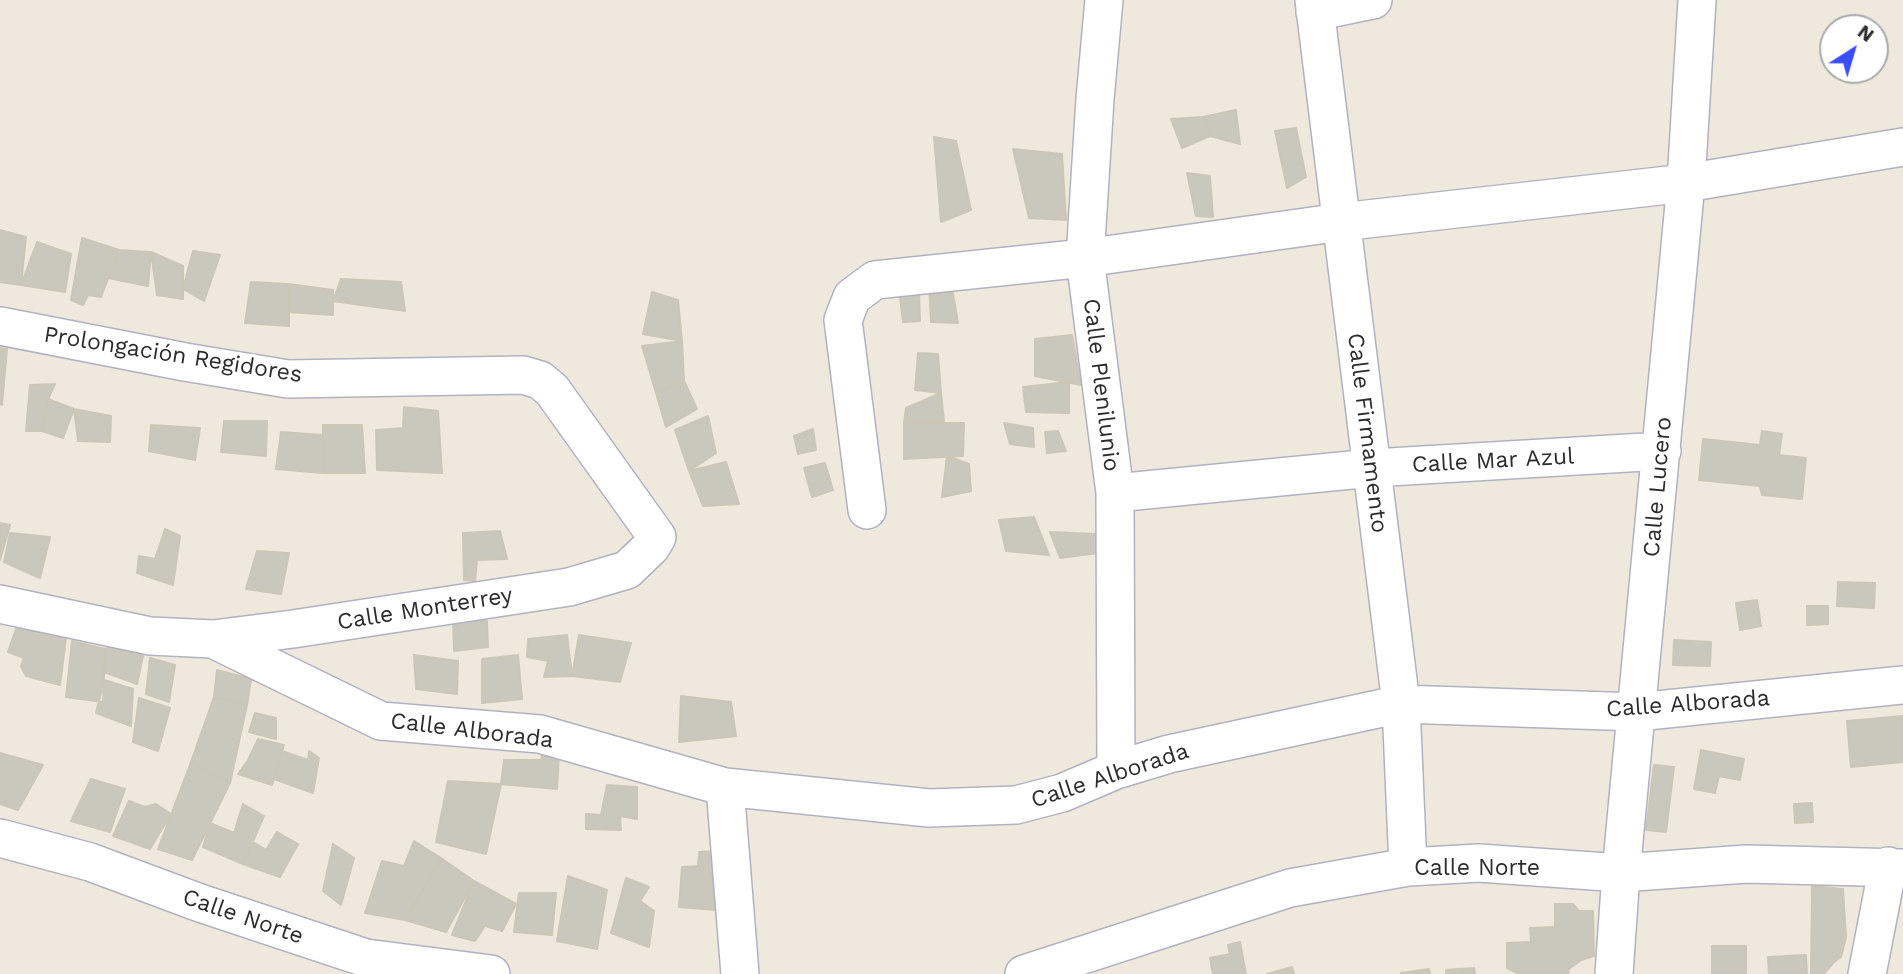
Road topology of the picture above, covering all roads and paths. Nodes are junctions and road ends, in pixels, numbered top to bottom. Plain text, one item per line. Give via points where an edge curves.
1 (1104, 0) edge
2 (1373, 0) edge
3 (1697, 0) edge
4 (1315, 6) edge
5 (1903, 147) edge
6 (1686, 183) junction
7 (1341, 222) junction
8 (1084, 258) junction
9 (0, 326) edge
10 (552, 390) joint
11 (1662, 451) junction
12 (1372, 468) junction
13 (1115, 492) junction
14 (867, 510) dead end
15 (0, 604) edge
16 (213, 639) junction
17 (1903, 685) edge
18 (1401, 705) junction
19 (1637, 712) junction
20 (1116, 770) junction
21 (725, 788) junction
22 (0, 838) edge
23 (1408, 867) junction
24 (1895, 867) edge
25 (1621, 873) junction
26 (491, 974) edge
27 (740, 974) edge
28 (1024, 974) edge
29 (1614, 974) edge
30 (1867, 974) edge

1 - 8 street, Calle Plenilunio
2 - 4 street
3 - 6 street, Calle Lucero
4 - 7 street, Calle Firmamento
5 - 6 street
6 - 7 street
6 - 11 street, Calle Lucero
7 - 8 street
7 - 12 street, Calle Firmamento
8 - 13 street, Calle Plenilunio
8 - 14 street via 875,280 852,297 843,320
9 - 10 street, Prolongación Regidores via 288,379 523,375
10 - 16 street, Calle Monterrey via 657,537 627,570 569,587
11 - 12 street, Calle Mar Azul
11 - 19 street, Calle Lucero
12 - 13 street, Calle Mar Azul
12 - 18 street, Calle Firmamento
13 - 20 street, Calle Plenilunio
15 - 16 street, Calle Monterrey via 150,636
16 - 21 street, Calle Alborada via 381,721 540,734
17 - 19 street, Calle Alborada
18 - 19 street, Calle Alborada
18 - 20 street, Calle Alborada via 1169,754
18 - 23 street, Calle Firmamento
19 - 25 street, Calle Lucero
20 - 21 street, Calle Alborada via 1062,793 1016,805 929,808
21 - 27 street
22 - 26 street, Calle Norte via 90,862 366,958
23 - 25 street, Calle Norte via 1479,863
23 - 28 street, Calle Norte via 1290,888
24 - 25 street, Calle Norte via 1746,864
24 - 30 street
25 - 29 street, Calle Lucero

